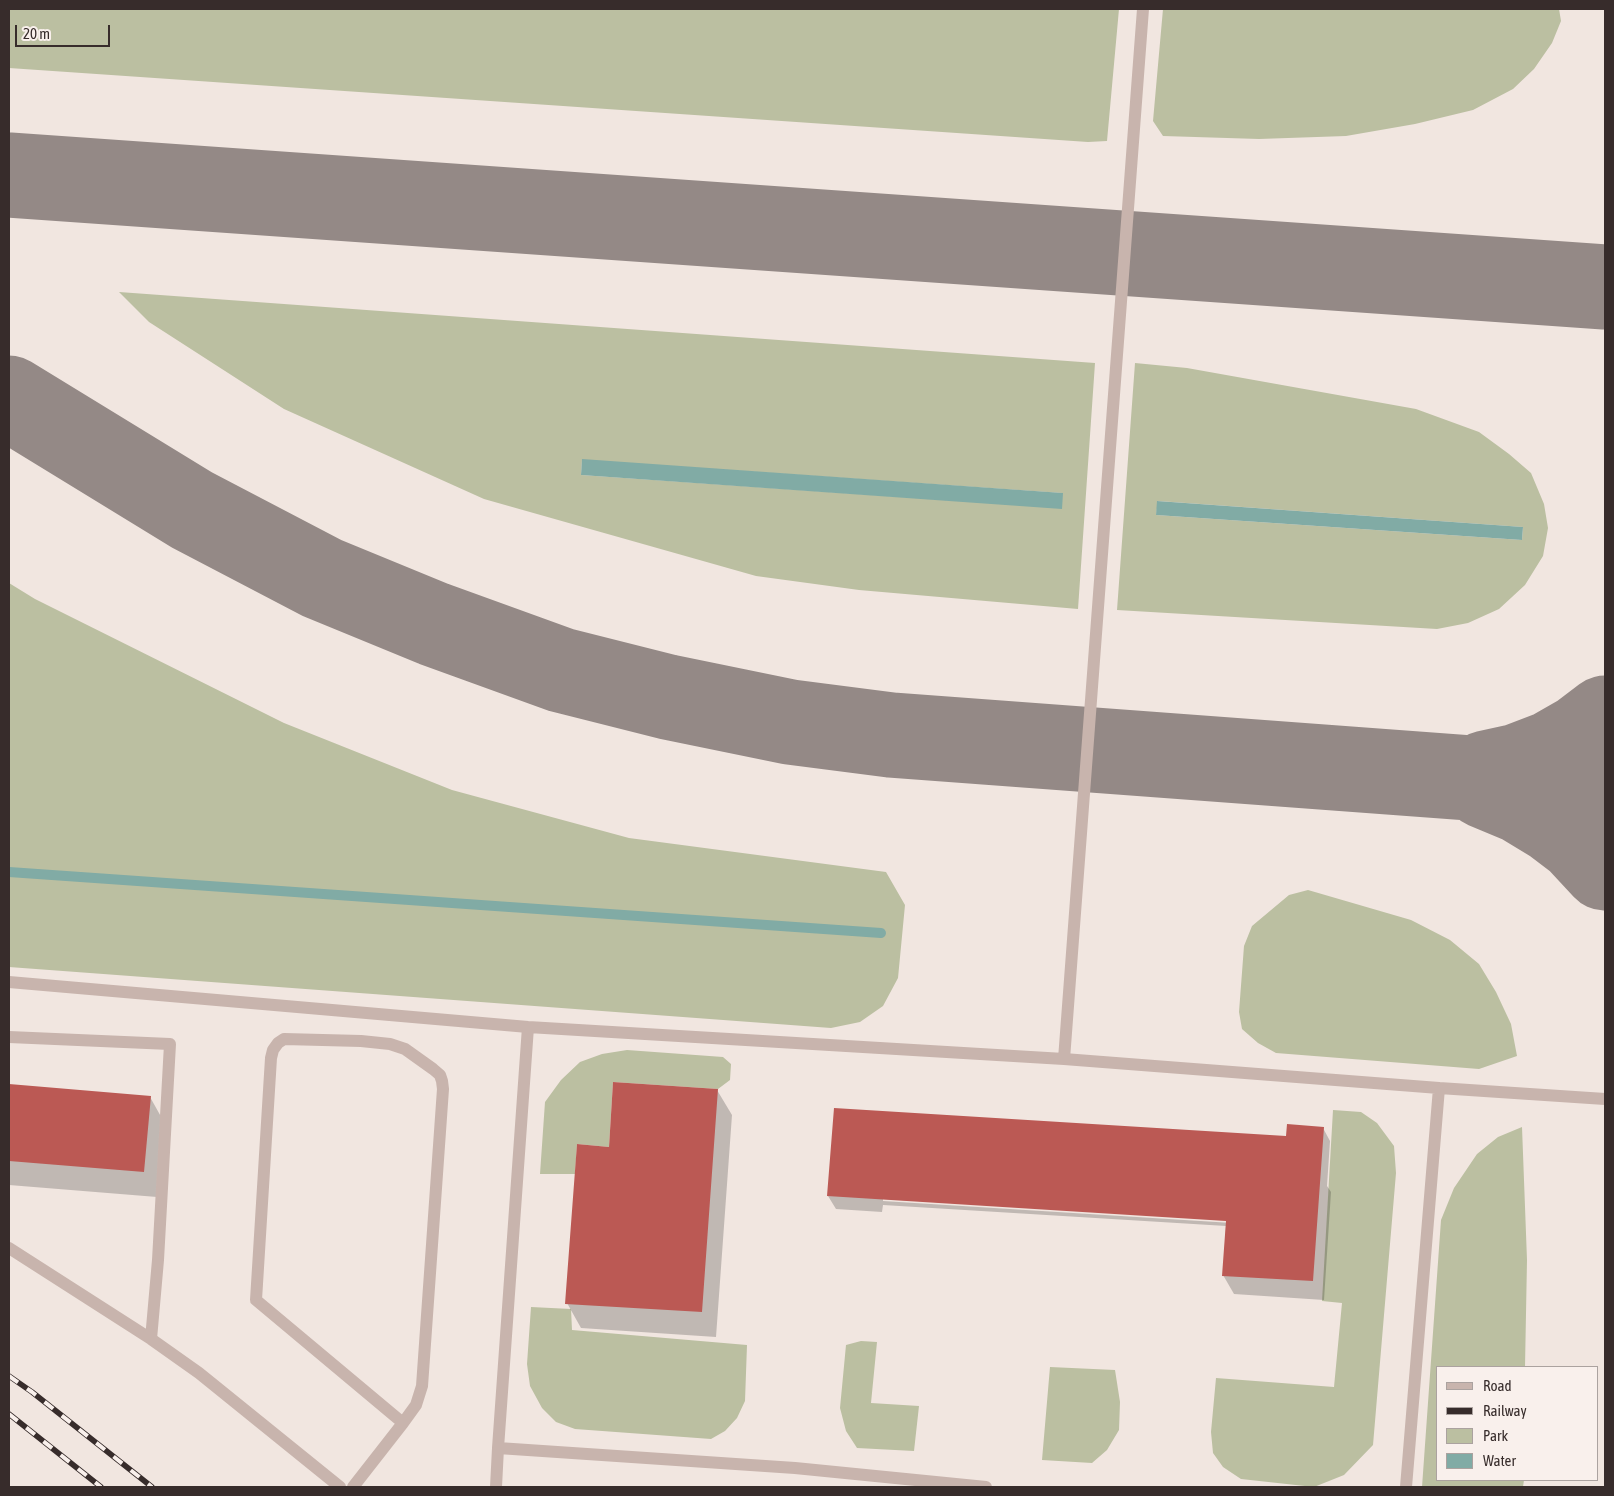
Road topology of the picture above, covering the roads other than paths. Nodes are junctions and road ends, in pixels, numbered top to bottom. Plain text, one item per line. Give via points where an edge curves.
1 (1143, 9) edge
2 (9, 982) edge
3 (528, 1027) junction
4 (9, 1037) edge
5 (1064, 1059) junction
6 (1439, 1088) junction
7 (1605, 1099) edge
8 (9, 1248) edge
9 (151, 1339) junction
10 (403, 1423) junction
11 (498, 1448) junction
12 (340, 1487) edge
13 (353, 1487) edge
14 (496, 1487) edge
15 (986, 1487) edge
16 (1406, 1487) edge

1 - 5 lane
2 - 3 lane
3 - 5 lane
3 - 11 lane
4 - 9 lane via 170,1044
5 - 6 lane
6 - 7 lane
6 - 16 lane
8 - 9 lane
9 - 12 lane via 199,1373
10 - 10 lane via 416,1405 422,1386 443,1089 440,1075 405,1050 390,1044 284,1039 273,1050 271,1058 256,1300
10 - 13 lane
11 - 14 lane
11 - 15 lane via 795,1468

